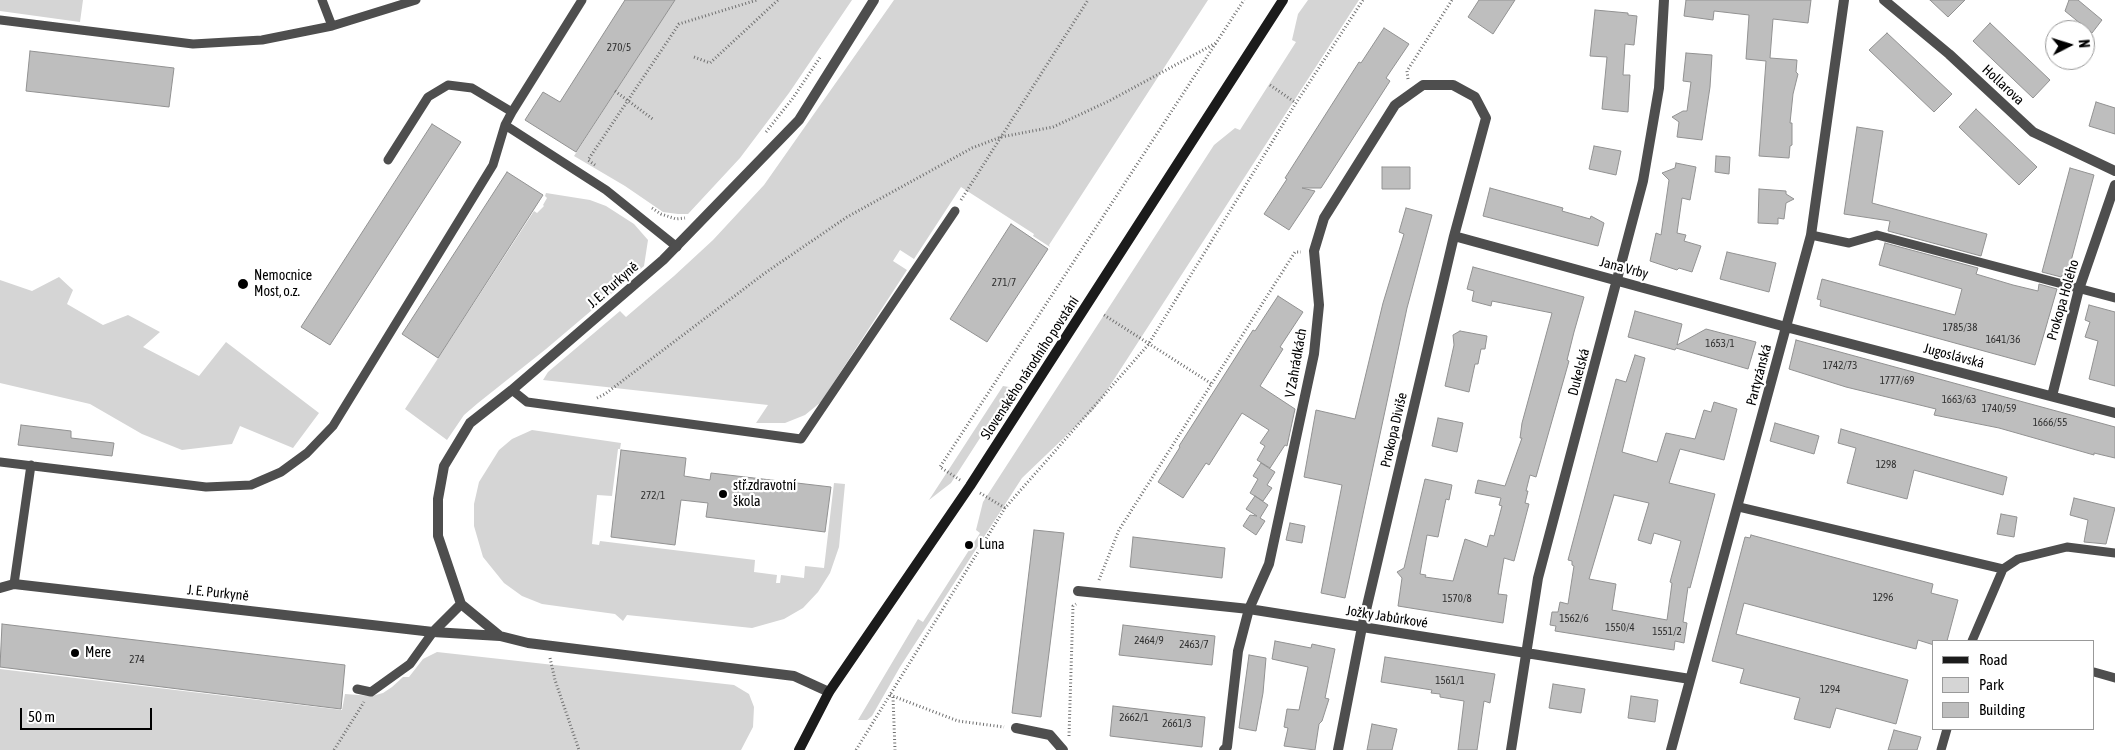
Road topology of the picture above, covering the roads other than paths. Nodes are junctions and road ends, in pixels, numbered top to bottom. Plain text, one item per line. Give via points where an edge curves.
1 (322, 0) edge
2 (416, 0) edge
3 (582, 0) edge
4 (874, 0) edge
5 (1283, 0) edge
6 (1664, 0) edge
7 (1844, 0) edge
8 (1884, 0) edge
9 (0, 20) edge
10 (332, 26) junction
11 (512, 112) junction
12 (1486, 118) joint
13 (505, 125) junction
14 (388, 160) dead end
15 (2115, 171) edge
16 (2115, 185) edge
17 (955, 211) road end
18 (2110, 213) edge
19 (1811, 235) junction
20 (1454, 236) junction
21 (677, 247) junction
22 (1617, 281) junction
23 (2079, 289) junction
24 (2115, 298) edge
25 (1786, 327) junction
26 (512, 390) junction
27 (2052, 396) junction
28 (2115, 413) edge
29 (0, 462) edge
30 (31, 465) junction
31 (1739, 507) junction
32 (2115, 553) edge
33 (2002, 569) junction
34 (14, 584) junction
35 (0, 588) edge
36 (1078, 591) dead end
37 (461, 604) junction
38 (1249, 609) junction
39 (1362, 627) junction
40 (433, 632) junction
41 (500, 636) junction
42 (1975, 640) edge
43 (1526, 652) junction
44 (2095, 672) edge
45 (2115, 678) edge
46 (1690, 679) junction
47 (357, 689) dead end
48 (829, 692) junction
49 (1016, 728) road end
50 (1947, 730) edge
51 (798, 750) edge
52 (1063, 750) edge
53 (1224, 750) edge
54 (1338, 750) edge
55 (1511, 750) edge
56 (1671, 750) edge
57 (1941, 750) edge

1 - 10 lane
2 - 10 lane
3 - 11 lane
4 - 21 street, J. E. Purkyně via 799,120
5 - 48 street, Slovenského národního povstání via 970,486
6 - 22 street, Dukelská via 1659,88 1643,181
7 - 19 street, Partyzánská
8 - 15 street, Hollarova via 1949,54 2033,132
9 - 10 lane via 193,44 262,40
11 - 13 lane
11 - 14 lane via 472,88 448,86 428,97
12 - 20 street, Prokopa Diviše
12 - 38 street, V Zahrádkách via 1475,97 1453,85 1423,85 1395,105 1324,218 1314,251 1318,305 1314,354 1269,564
13 - 21 lane via 606,190
13 - 30 lane via 493,165 333,426 281,472 251,485 206,487
16 - 18 street, Prokopa Holého
17 - 26 lane via 801,439 527,402
18 - 23 street, Prokopa Holého
19 - 23 lane via 1849,243 1877,235
19 - 25 street, Partyzánská
20 - 22 street, Jana Vrby
20 - 39 street, Prokopa Diviše
21 - 26 street, J. E. Purkyně
22 - 25 street, Jana Vrby
22 - 43 street, Dukelská via 1538,578
23 - 24 lane
23 - 27 street, Prokopa Holého
25 - 27 street, Jugoslávská
25 - 31 street, Partyzánská
26 - 37 street, J. E. Purkyně via 470,423 444,466 438,499 438,536
27 - 28 street, Jugoslávská
29 - 30 lane
30 - 34 lane
31 - 33 lane
31 - 46 street, Partyzánská
32 - 33 lane via 2067,547 2018,559
33 - 42 lane
34 - 35 street, J. E. Purkyně
34 - 40 street, J. E. Purkyně
36 - 38 street, Jožky Jabůrkové
37 - 40 street
37 - 41 street, J. E. Purkyně
38 - 39 street, Jožky Jabůrkové
38 - 53 street, V Zahrádkách via 1238,651
39 - 43 street, Jožky Jabůrkové
39 - 54 street, Prokopa Diviše
40 - 41 street, J. E. Purkyně
40 - 47 lane via 410,664 371,692
41 - 48 street, J. E. Purkyně via 794,676
43 - 46 street, Jožky Jabůrkové
43 - 55 street, Dukelská
44 - 45 lane
46 - 56 street, Partyzánská
48 - 51 street, Slovenského národního povstání
49 - 52 street via 1050,735
50 - 57 lane

